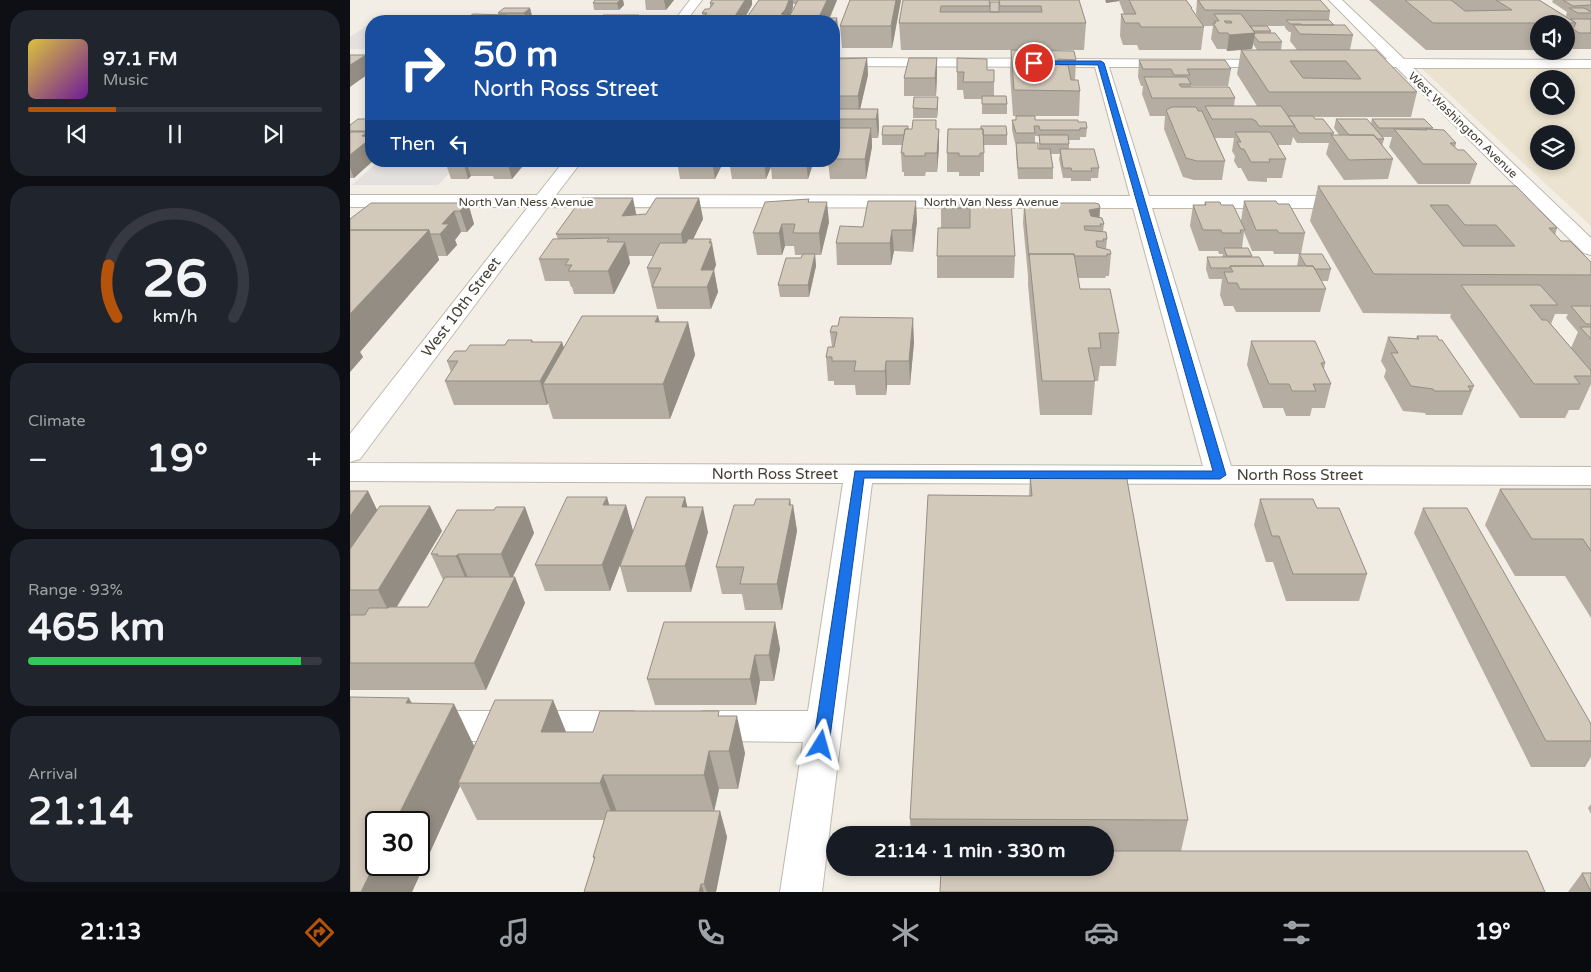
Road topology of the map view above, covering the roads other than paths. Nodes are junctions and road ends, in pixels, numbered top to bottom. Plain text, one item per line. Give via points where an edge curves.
1 (696, 0) edge
2 (1335, 0) edge
3 (685, 15) edge
4 (350, 62) edge
5 (365, 62) edge
6 (840, 62) edge
7 (1101, 63) junction
8 (1290, 63) edge
9 (1340, 63) edge
10 (1400, 64) junction
11 (1591, 64) edge
12 (568, 167) edge
13 (350, 201) edge
14 (542, 202) junction
15 (1141, 202) junction
16 (1366, 202) edge
17 (1474, 202) edge
18 (1542, 202) junction
19 (1591, 249) edge
20 (350, 452) edge
21 (350, 472) edge
22 (859, 474) junction
23 (1220, 475) junction
24 (1591, 476) edge
25 (399, 726) edge
26 (824, 727) junction
27 (801, 892) edge

1 - 3 street
2 - 10 street, West Washington Avenue
4 - 5 street
6 - 7 street
7 - 8 street
7 - 15 street
9 - 10 street
10 - 11 street
10 - 18 street, West Washington Avenue
12 - 14 street, West 10th Street
13 - 14 street, North Van Ness Avenue
14 - 15 street, North Van Ness Avenue
14 - 20 street, West 10th Street
15 - 16 street, North Van Ness Avenue
15 - 23 street
17 - 18 street
18 - 19 street, West Washington Avenue
21 - 22 street, North Ross Street
22 - 23 street, North Ross Street
22 - 26 street
23 - 24 street, North Ross Street
25 - 26 street
26 - 27 street

